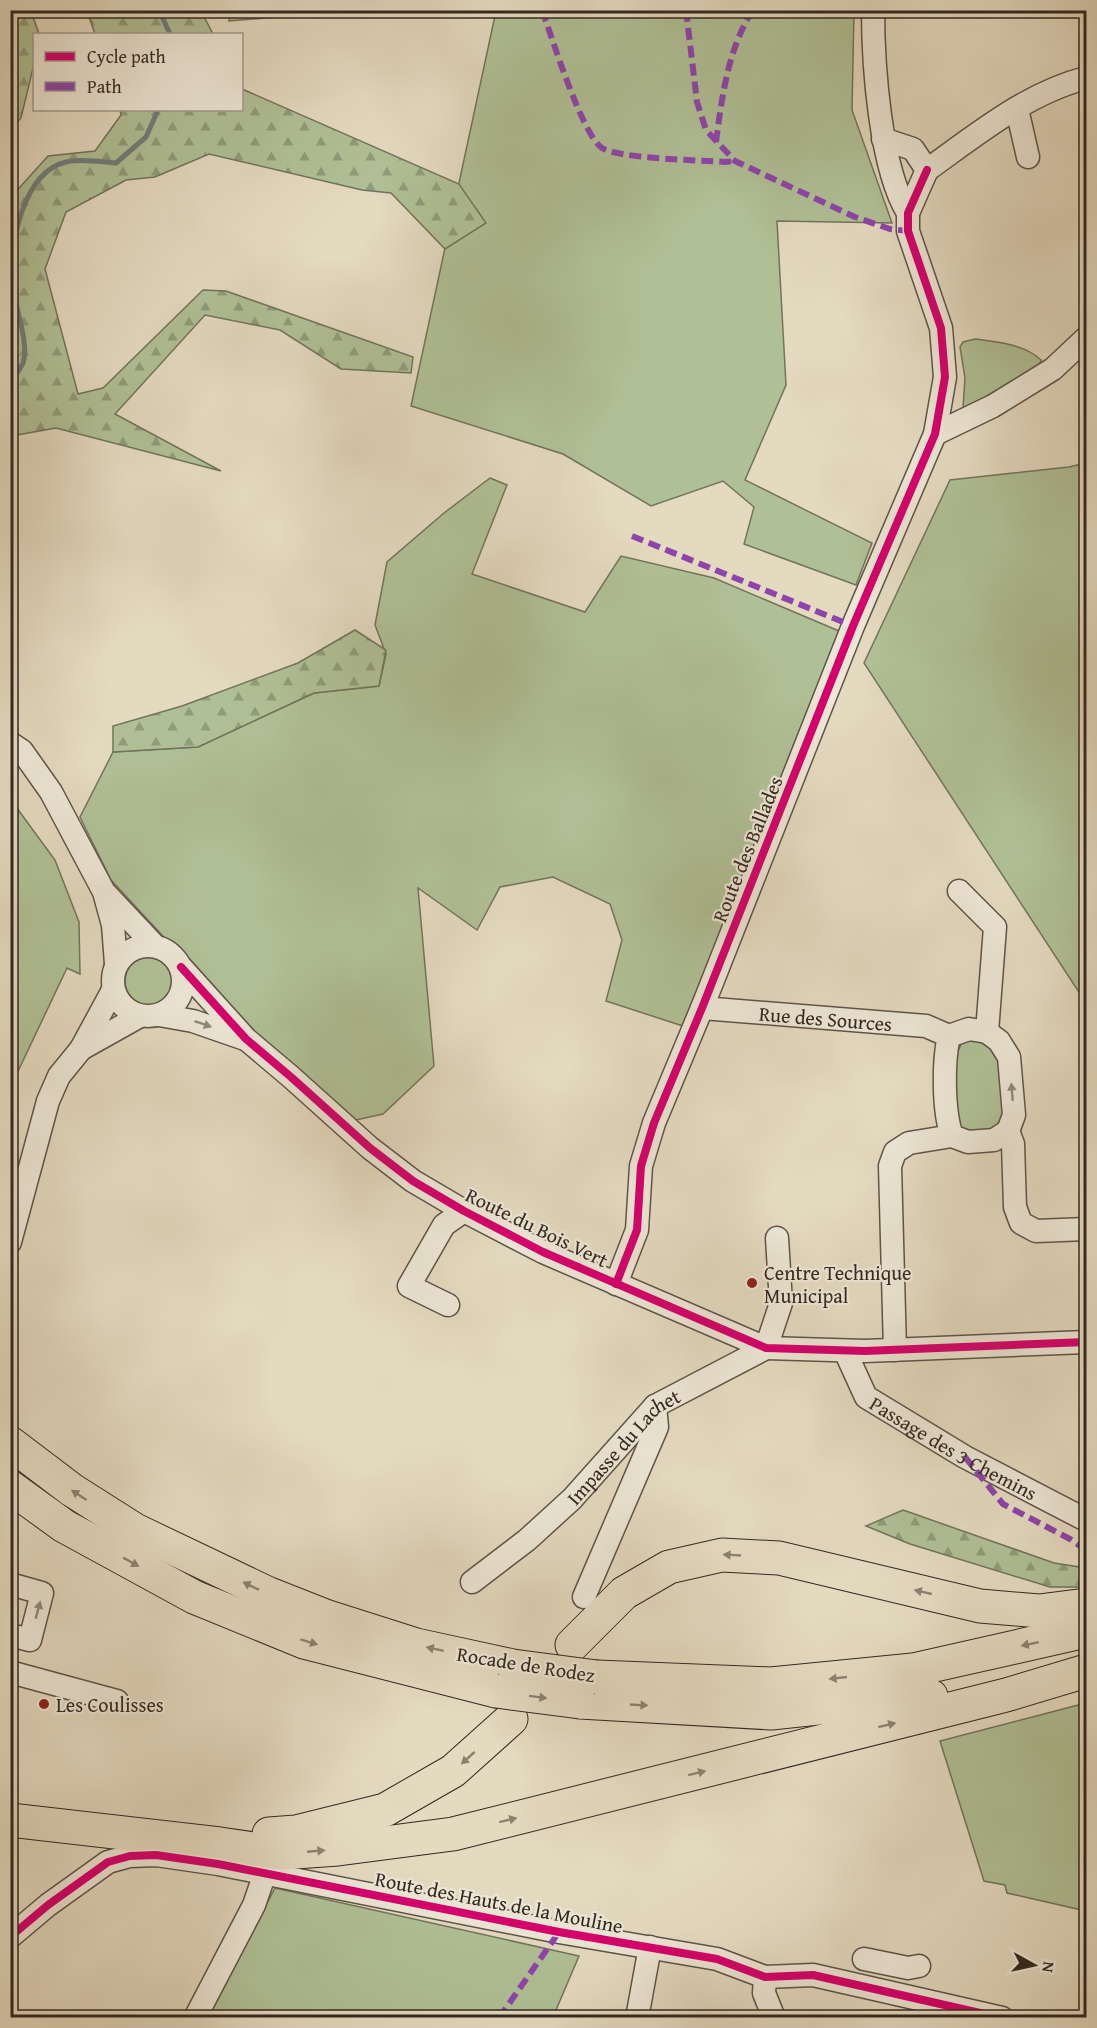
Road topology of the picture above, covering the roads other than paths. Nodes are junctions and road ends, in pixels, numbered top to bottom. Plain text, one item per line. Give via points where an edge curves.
1 (873, 10) edge
2 (1086, 78) edge
3 (1017, 109) junction
4 (883, 139) junction
5 (1028, 157) dead end
6 (927, 170) junction
7 (908, 213) junction
8 (1086, 338) edge
9 (935, 434) junction
10 (10, 743) edge
11 (959, 891) dead end
12 (104, 892) junction
13 (154, 945) junction
14 (116, 963) junction
15 (180, 967) junction
16 (113, 990) junction
17 (702, 1008) junction
18 (149, 1015) junction
19 (987, 1032) junction
20 (949, 1035) junction
21 (246, 1039) junction
22 (81, 1049) junction
23 (1008, 1131) junction
24 (952, 1136) junction
25 (464, 1211) junction
26 (1086, 1229) edge
27 (777, 1238) dead end
28 (10, 1242) edge
29 (616, 1284) junction
30 (448, 1305) dead end
31 (1086, 1342) edge
32 (766, 1348) junction
33 (895, 1350) junction
34 (845, 1351) junction
35 (655, 1406) junction
36 (10, 1443) edge
37 (10, 1487) edge
38 (1086, 1520) edge
39 (472, 1582) dead end
40 (10, 1584) edge
41 (584, 1597) dead end
42 (1086, 1605) edge
43 (1086, 1631) edge
44 (10, 1635) edge
45 (572, 1645) dead end
46 (1086, 1664) edge
47 (1086, 1671) edge
48 (10, 1672) edge
49 (589, 1690) junction
50 (507, 1692) junction
51 (117, 1701) dead end
52 (10, 1806) edge
53 (10, 1820) edge
54 (265, 1873) junction
55 (10, 1937) edge
56 (650, 1947) junction
57 (864, 1959) dead end
58 (919, 1966) dead end
59 (765, 1977) junction
60 (195, 2018) edge
61 (637, 2018) edge
62 (774, 2018) edge
63 (1002, 2018) edge

1 - 4 street, Route des Ballades
2 - 3 street via 1063,84
3 - 5 street
3 - 6 street
4 - 6 street via 900,166
4 - 7 street, Route des Ballades via 900,200
6 - 7 street
7 - 9 street, Route des Ballades via 908,231 941,328 945,377
8 - 9 street via 1053,369 993,406
9 - 17 street, Route des Ballades via 853,626
10 - 12 street via 22,751 51,792
11 - 19 street via 995,927
12 - 13 street
12 - 14 street via 113,925
13 - 14 street via 132,948
13 - 15 street via 174,957
14 - 16 street
15 - 18 street via 182,990 177,1000 169,1009
15 - 21 street
16 - 18 street via 123,1006
16 - 22 street
17 - 20 street, Rue des Sources via 926,1026
17 - 29 street, Route des Ballades via 640,1166 637,1230
18 -> 21 street via 193,1021
18 - 22 street
19 - 20 street, Rue des Sources via 969,1029
23 -> 19 street via 1014,1116 1009,1057 999,1041
20 - 24 street via 945,1053
21 - 25 street, Route du Bois Vert via 370,1148 412,1181
22 - 28 street via 59,1076 48,1101
23 - 24 street via 994,1140 968,1142
23 - 26 street via 1021,1223 1036,1231
24 - 33 street via 909,1143 895,1152 890,1166
25 - 29 street, Route du Bois Vert
25 - 30 street via 444,1225 409,1286
27 - 32 street via 781,1304
29 - 32 street, Route du Bois Vert
31 - 33 street, Route du Bois Vert
32 - 34 street, Route du Bois Vert
32 - 35 street, Impasse du Lachet
33 - 34 street, Route du Bois Vert
34 - 38 street, Passage des 3 Chemins via 866,1396 964,1457
35 - 39 street, Impasse du Lachet via 572,1499
35 - 41 street via 657,1427
50 -> 36 highway, Rocade de Rodez via 416,1645 267,1593 135,1530 72,1490
37 -> 50 highway, Rocade de Rodez via 64,1526 194,1597 304,1641
44 -> 40 street via 30,1640 42,1593
42 -> 45 highway via 1040,1611 980,1606 778,1558 722,1555 669,1567 624,1593
43 -> 49 highway, Rocade de Rodez via 913,1670 783,1683
49 -> 46 highway, Rocade de Rodez via 771,1713 924,1697
53 -> 47 highway via 281,1853 453,1834 1006,1695
48 - 51 street
49 - 50 highway, Rocade de Rodez, bridge
50 -> 52 highway via 453,1771 385,1810 296,1832 205,1830
54 - 55 street, Route des Hauts de la Mouline via 156,1855 130,1856 108,1862
54 - 56 street, Route des Hauts de la Mouline
54 - 60 street via 254,1905
56 - 59 street, Route des Hauts de la Mouline via 725,1961
56 - 61 street
57 - 58 street via 908,1968
59 - 62 street via 764,1993
59 - 63 street, Route des Hauts de la Mouline via 813,1975

